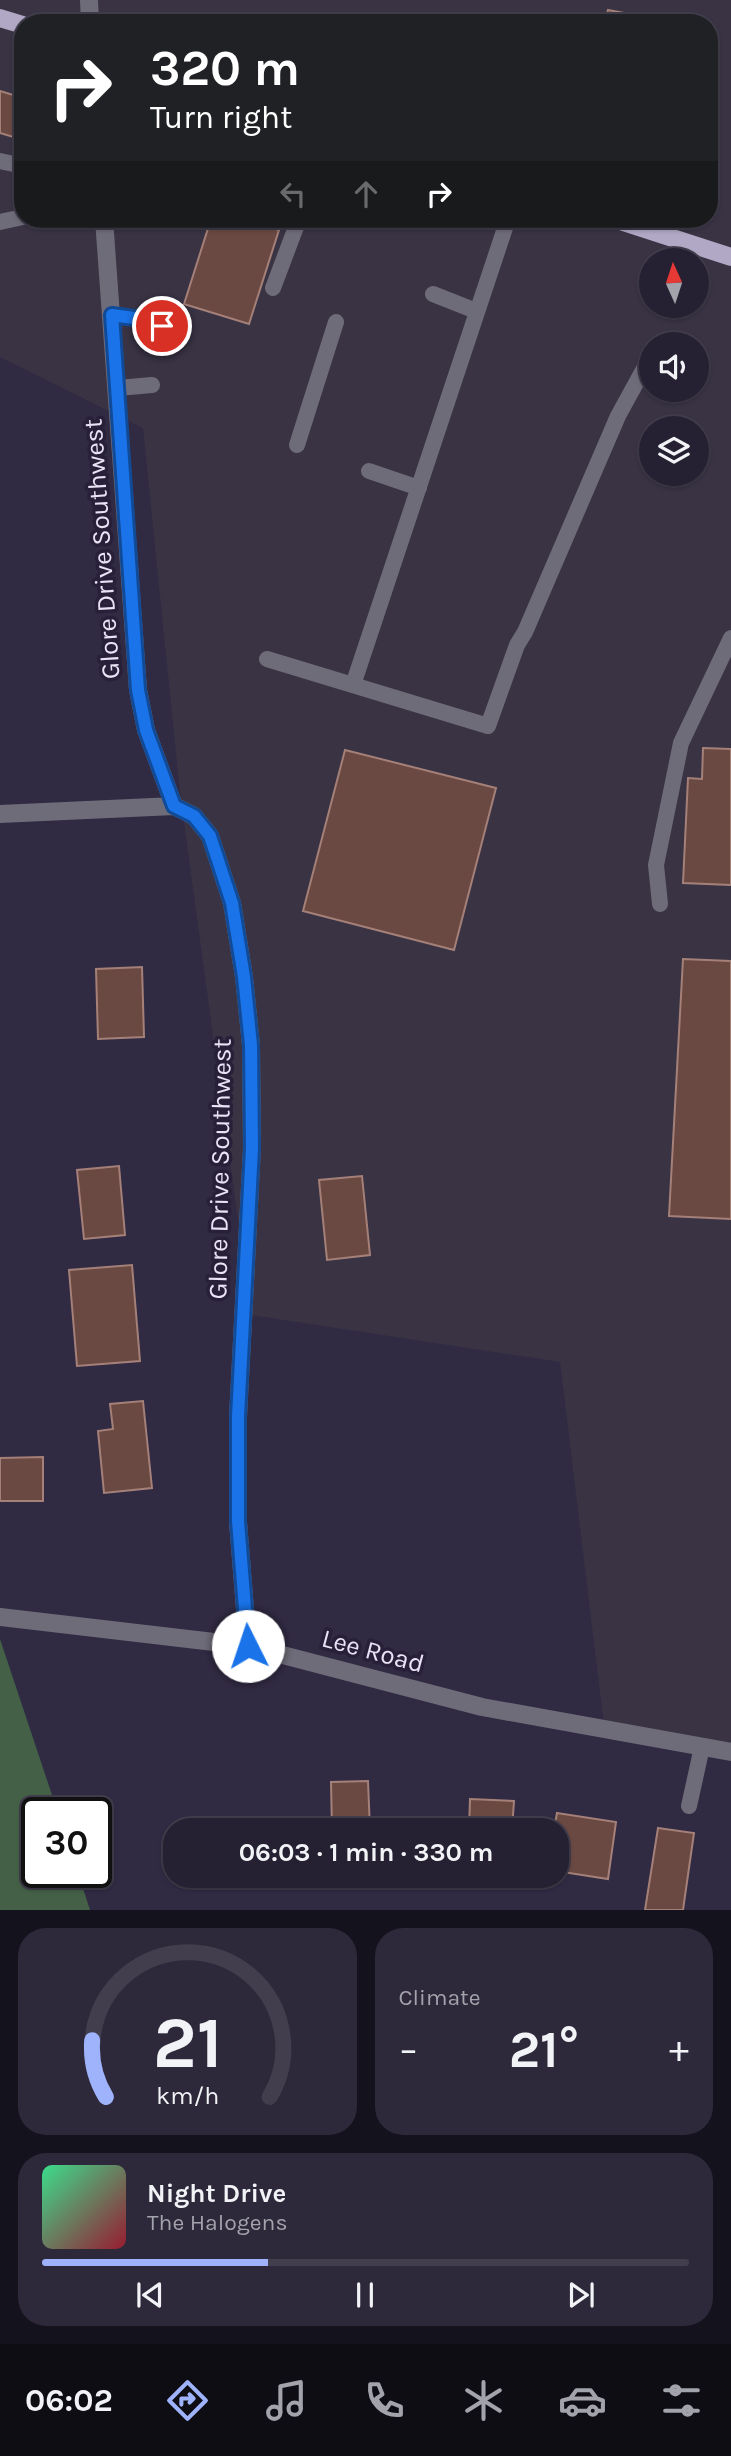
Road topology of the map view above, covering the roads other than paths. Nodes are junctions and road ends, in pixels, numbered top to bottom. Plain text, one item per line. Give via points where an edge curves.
1 (105, 228) edge
2 (296, 228) edge
3 (505, 228) edge
4 (642, 228) edge
5 (731, 257) edge
6 (274, 288) dead end
7 (433, 294) dead end
8 (476, 310) junction
9 (112, 315) junction
10 (336, 322) dead end
11 (162, 326) dead end
12 (639, 378) edge
13 (152, 385) dead end
14 (118, 388) junction
15 (296, 445) dead end
16 (369, 471) dead end
17 (419, 488) junction
18 (731, 638) edge
19 (267, 659) dead end
20 (353, 685) junction
21 (174, 806) junction
22 (0, 814) edge
23 (660, 904) dead end
24 (0, 1617) edge
25 (248, 1646) junction
26 (702, 1747) junction
27 (731, 1752) edge
28 (689, 1806) dead end

1 - 9 street, Glore Drive Southwest
2 - 6 lane
3 - 8 lane
4 - 5 main road
7 - 8 lane
8 - 17 lane
9 - 11 lane
9 - 14 street, Glore Drive Southwest
10 - 15 lane
12 - 20 lane via 517,645 488,726
13 - 14 lane
14 - 21 street, Glore Drive Southwest via 138,690 146,730
16 - 17 lane
17 - 20 lane
18 - 23 lane via 681,743 656,865
19 - 20 lane
21 - 22 street
21 - 25 street, Glore Drive Southwest via 194,816 214,847 232,903 251,1045 252,1148 238,1417 238,1521
24 - 25 street, Lee Road
25 - 26 street, Lee Road via 482,1707
26 - 27 street, Lee Road
26 - 28 lane

